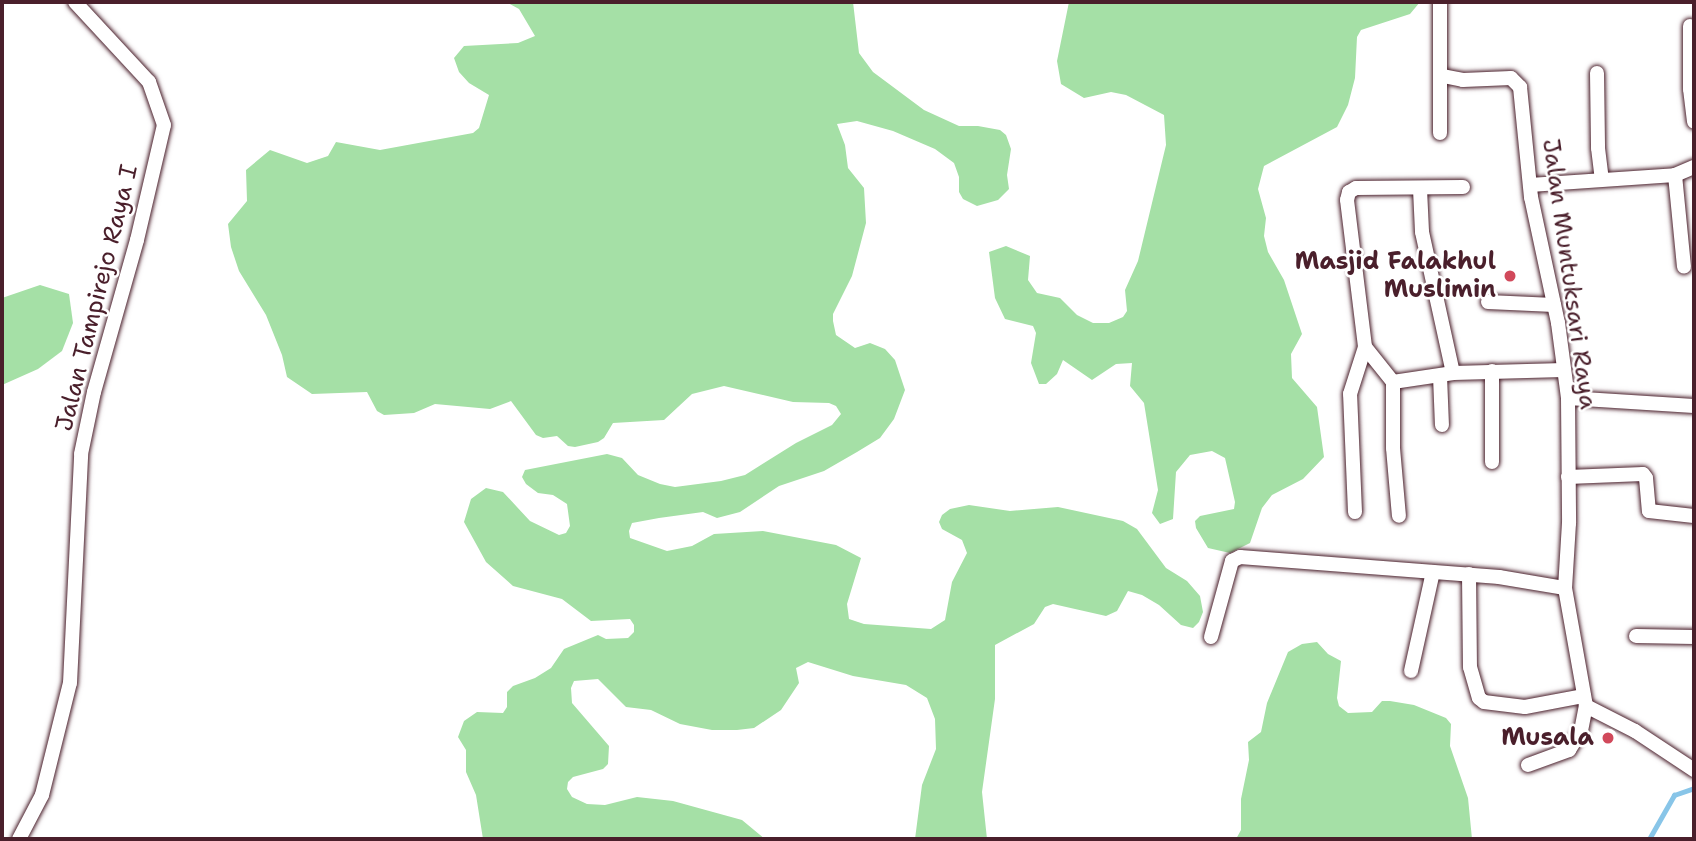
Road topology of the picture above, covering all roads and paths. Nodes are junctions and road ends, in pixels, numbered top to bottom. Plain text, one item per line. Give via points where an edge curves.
1 (75, 2) edge
2 (1440, 2) edge
3 (1690, 26) dead end
4 (1597, 73) dead end
5 (1443, 76) junction
6 (1694, 122) edge
7 (1440, 133) dead end
8 (1694, 167) edge
9 (1675, 175) junction
10 (1602, 179) junction
11 (1530, 185) junction
12 (1463, 187) dead end
13 (1420, 188) junction
14 (1684, 267) dead end
15 (1488, 302) dead end
16 (1554, 305) junction
17 (1365, 347) junction
18 (1564, 370) junction
19 (1492, 371) junction
20 (1446, 374) junction
21 (1393, 382) junction
22 (1568, 398) junction
23 (1694, 406) edge
24 (1442, 425) dead end
25 (1492, 461) dead end
26 (1568, 477) junction
27 (1354, 512) dead end
28 (1399, 516) dead end
29 (1694, 516) edge
30 (1433, 572) junction
31 (1469, 574) junction
32 (1565, 588) junction
33 (1636, 636) dead end
34 (1210, 637) dead end
35 (1694, 637) edge
36 (1411, 671) dead end
37 (1585, 701) junction
38 (1528, 765) dead end
39 (1694, 770) edge
40 (19, 839) edge

1 - 40 street, Jalan Tampirejo Raya I via 149,82 164,125 81,454 70,683 42,795
2 - 5 street
3 - 6 street
4 - 10 street
5 - 7 street
5 - 11 street, Jalan Muntuksari Raya via 1511,78 1517,82
8 - 9 street
9 - 10 street
9 - 14 street
10 - 11 street
11 - 16 street, Jalan Muntuksari Raya
12 - 13 street
13 - 17 street via 1356,188 1349,192
13 - 20 street via 1422,232
15 - 16 street
16 - 18 street, Jalan Muntuksari Raya
17 - 21 street
17 - 27 street via 1350,394
18 - 19 street
18 - 22 street, Jalan Muntuksari Raya
19 - 20 street
19 - 25 street
20 - 21 street
20 - 24 street
21 - 28 street
22 - 23 street
22 - 26 street, Jalan Muntuksari Raya
26 - 29 street via 1643,474 1649,511
26 - 32 street, Jalan Muntuksari Raya
30 - 31 street
30 - 34 street via 1240,557 1232,561
30 - 36 street
31 - 32 street
31 - 37 street via 1469,667 1479,698 1525,708
32 - 37 street, Jalan Muntuksari Raya
33 - 35 street
37 - 38 street via 1581,731 1569,750
37 - 39 street

